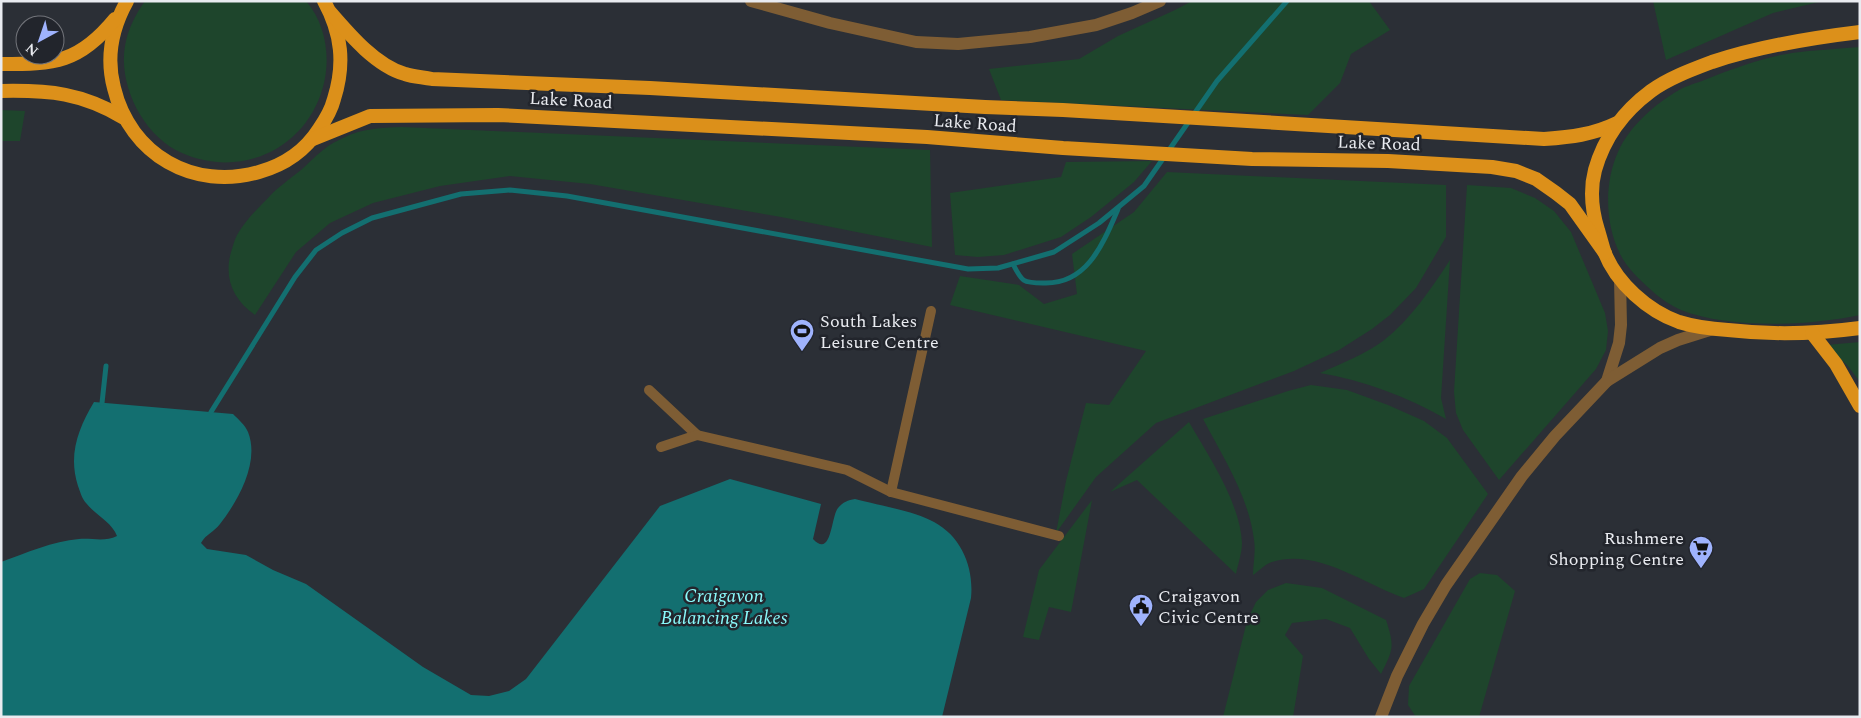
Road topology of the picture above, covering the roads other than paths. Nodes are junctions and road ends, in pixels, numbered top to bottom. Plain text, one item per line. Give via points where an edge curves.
1 (751, 1) edge
2 (1160, 1) edge
3 (124, 7) edge
4 (327, 7) edge
5 (1860, 32) edge
6 (1, 64) edge
7 (1, 91) edge
8 (124, 118) junction
9 (1617, 123) junction
10 (313, 139) junction
11 (1605, 253) junction
12 (1620, 279) junction
13 (931, 311) dead end
14 (1860, 328) edge
15 (1713, 329) junction
16 (1812, 333) junction
17 (1607, 381) junction
18 (649, 390) dead end
19 (1860, 406) edge
20 (697, 435) junction
21 (661, 447) dead end
22 (891, 492) junction
23 (1059, 536) dead end
24 (1381, 717) edge

1 - 2 street via 916,42 958,44 1030,38 1096,25
3 - 6 highway via 103,34 83,50 62,60
3 - 8 highway via 113,34 110,56 111,79
4 - 9 highway, Lake Road via 375,58 404,74 432,79 1544,139 1598,132
4 - 10 highway via 340,45 341,78 331,111
5 - 9 highway via 1783,43 1695,68 1651,91
7 - 8 highway via 30,90 67,95 103,106
8 - 10 highway via 155,154 173,165 206,176 241,177 274,167
9 - 11 highway via 1601,153 1593,184 1592,204
10 - 11 highway, Lake Road via 370,116 498,115 927,138 1154,154 1492,167 1536,179 1570,204
11 - 12 highway
12 - 15 highway via 1657,312 1680,322
12 - 17 street via 1619,344
13 - 22 street
14 - 16 highway
15 - 16 highway via 1774,334
15 - 17 street via 1660,348
16 - 19 highway via 1836,364
17 - 24 street via 1522,476 1446,585 1423,624
18 - 20 street
20 - 21 street
20 - 22 street via 848,470
22 - 23 street

